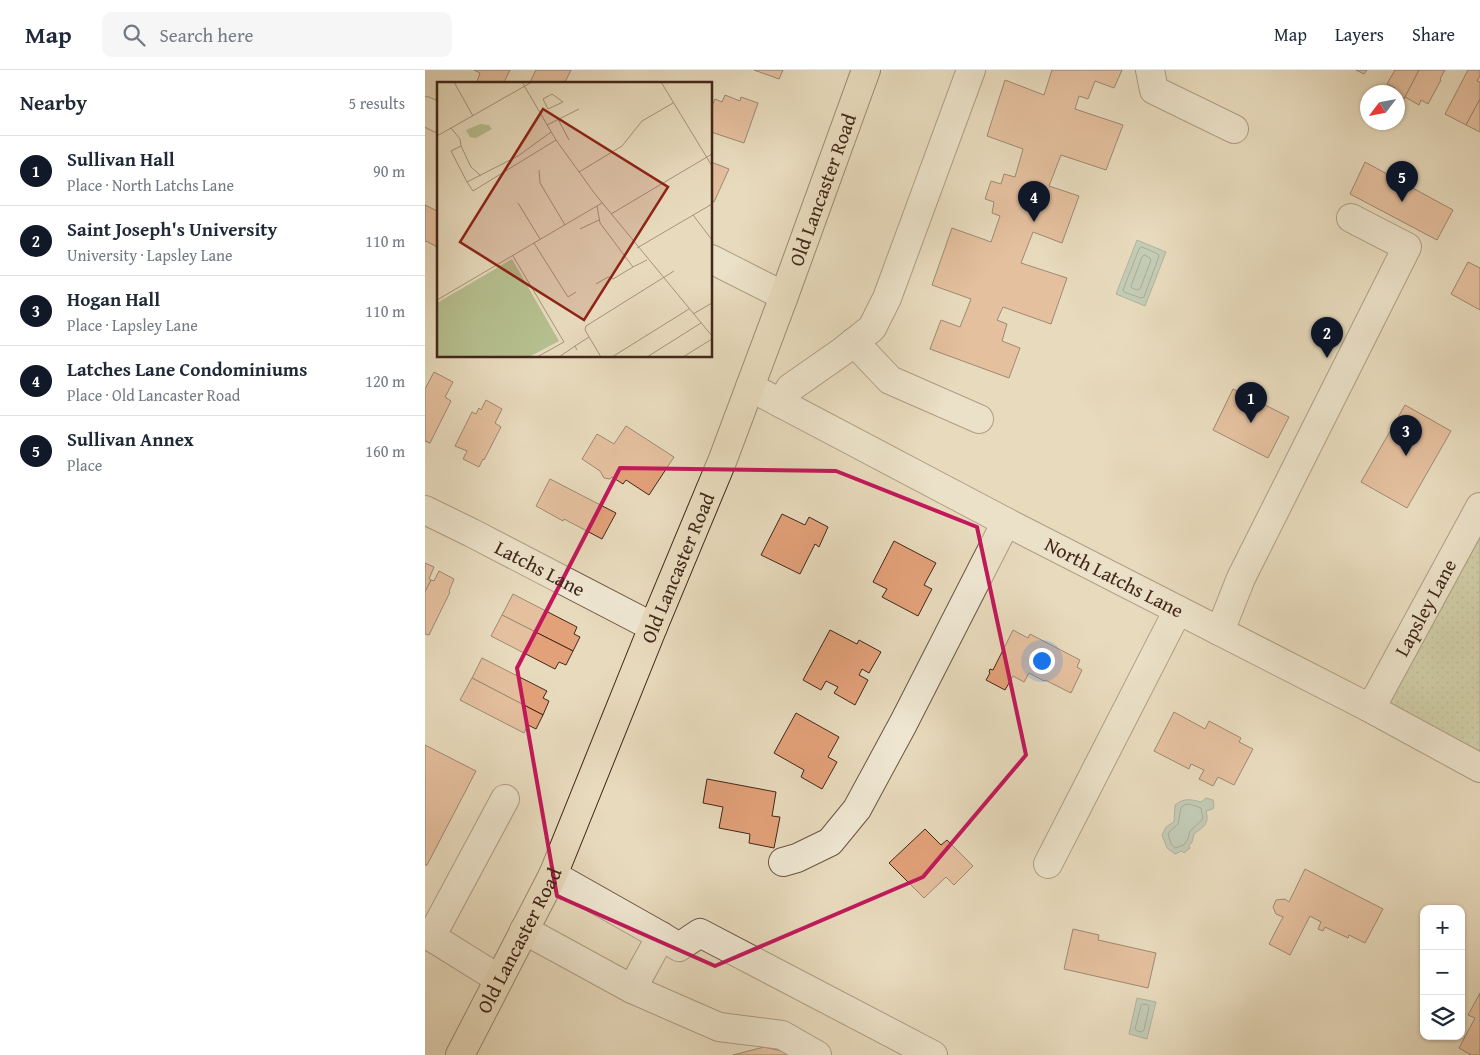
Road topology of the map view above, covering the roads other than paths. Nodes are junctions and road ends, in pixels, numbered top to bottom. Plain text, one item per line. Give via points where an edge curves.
1 (866, 70) edge
2 (971, 70) edge
3 (1150, 70) edge
4 (425, 111) edge
5 (437, 117) edge
6 (1234, 129) dead end
7 (1351, 218) dead end
8 (713, 260) edge
9 (784, 296) junction
10 (854, 342) junction
11 (750, 387) junction
12 (782, 404) junction
13 (979, 419) dead end
14 (1480, 507) edge
15 (425, 510) edge
16 (1006, 522) junction
17 (1178, 610) junction
18 (653, 628) junction
19 (1219, 631) junction
20 (1368, 707) junction
21 (1480, 768) edge
22 (505, 799) dead end
23 (783, 862) dead end
24 (1048, 864) dead end
25 (553, 876) junction
26 (524, 930) junction
27 (428, 935) edge
28 (661, 936) junction
29 (499, 979) junction
30 (632, 989) junction
31 (460, 1055) edge
32 (817, 1055) edge
33 (933, 1055) edge

1 - 9 main road, Old Lancaster Road
2 - 10 street via 887,298 872,328
3 - 6 street via 1154,90
4 - 5 street
7 - 19 street via 1407,247 1241,578
8 - 9 street
9 - 11 main road, Old Lancaster Road
10 - 12 street via 790,388
10 - 13 street via 890,380
11 - 12 street, North Latchs Lane
11 - 18 main road, Old Lancaster Road
12 - 16 street, North Latchs Lane
14 - 20 street, Lapsley Lane via 1378,695
15 - 18 street, Latchs Lane
16 - 17 street, North Latchs Lane
16 - 23 street via 857,809 830,842
17 - 19 street, North Latchs Lane
17 - 24 street
18 - 25 main road, Old Lancaster Road
19 - 20 street, North Latchs Lane
20 - 21 street, North Latchs Lane
22 - 27 street
25 - 26 main road, Old Lancaster Road
25 - 28 street
26 - 29 main road, Old Lancaster Road
26 - 30 street
27 - 29 street
28 - 30 street
28 - 33 street via 679,947 700,933
29 - 31 main road, Old Lancaster Road
30 - 32 street via 719,1027 782,1035

